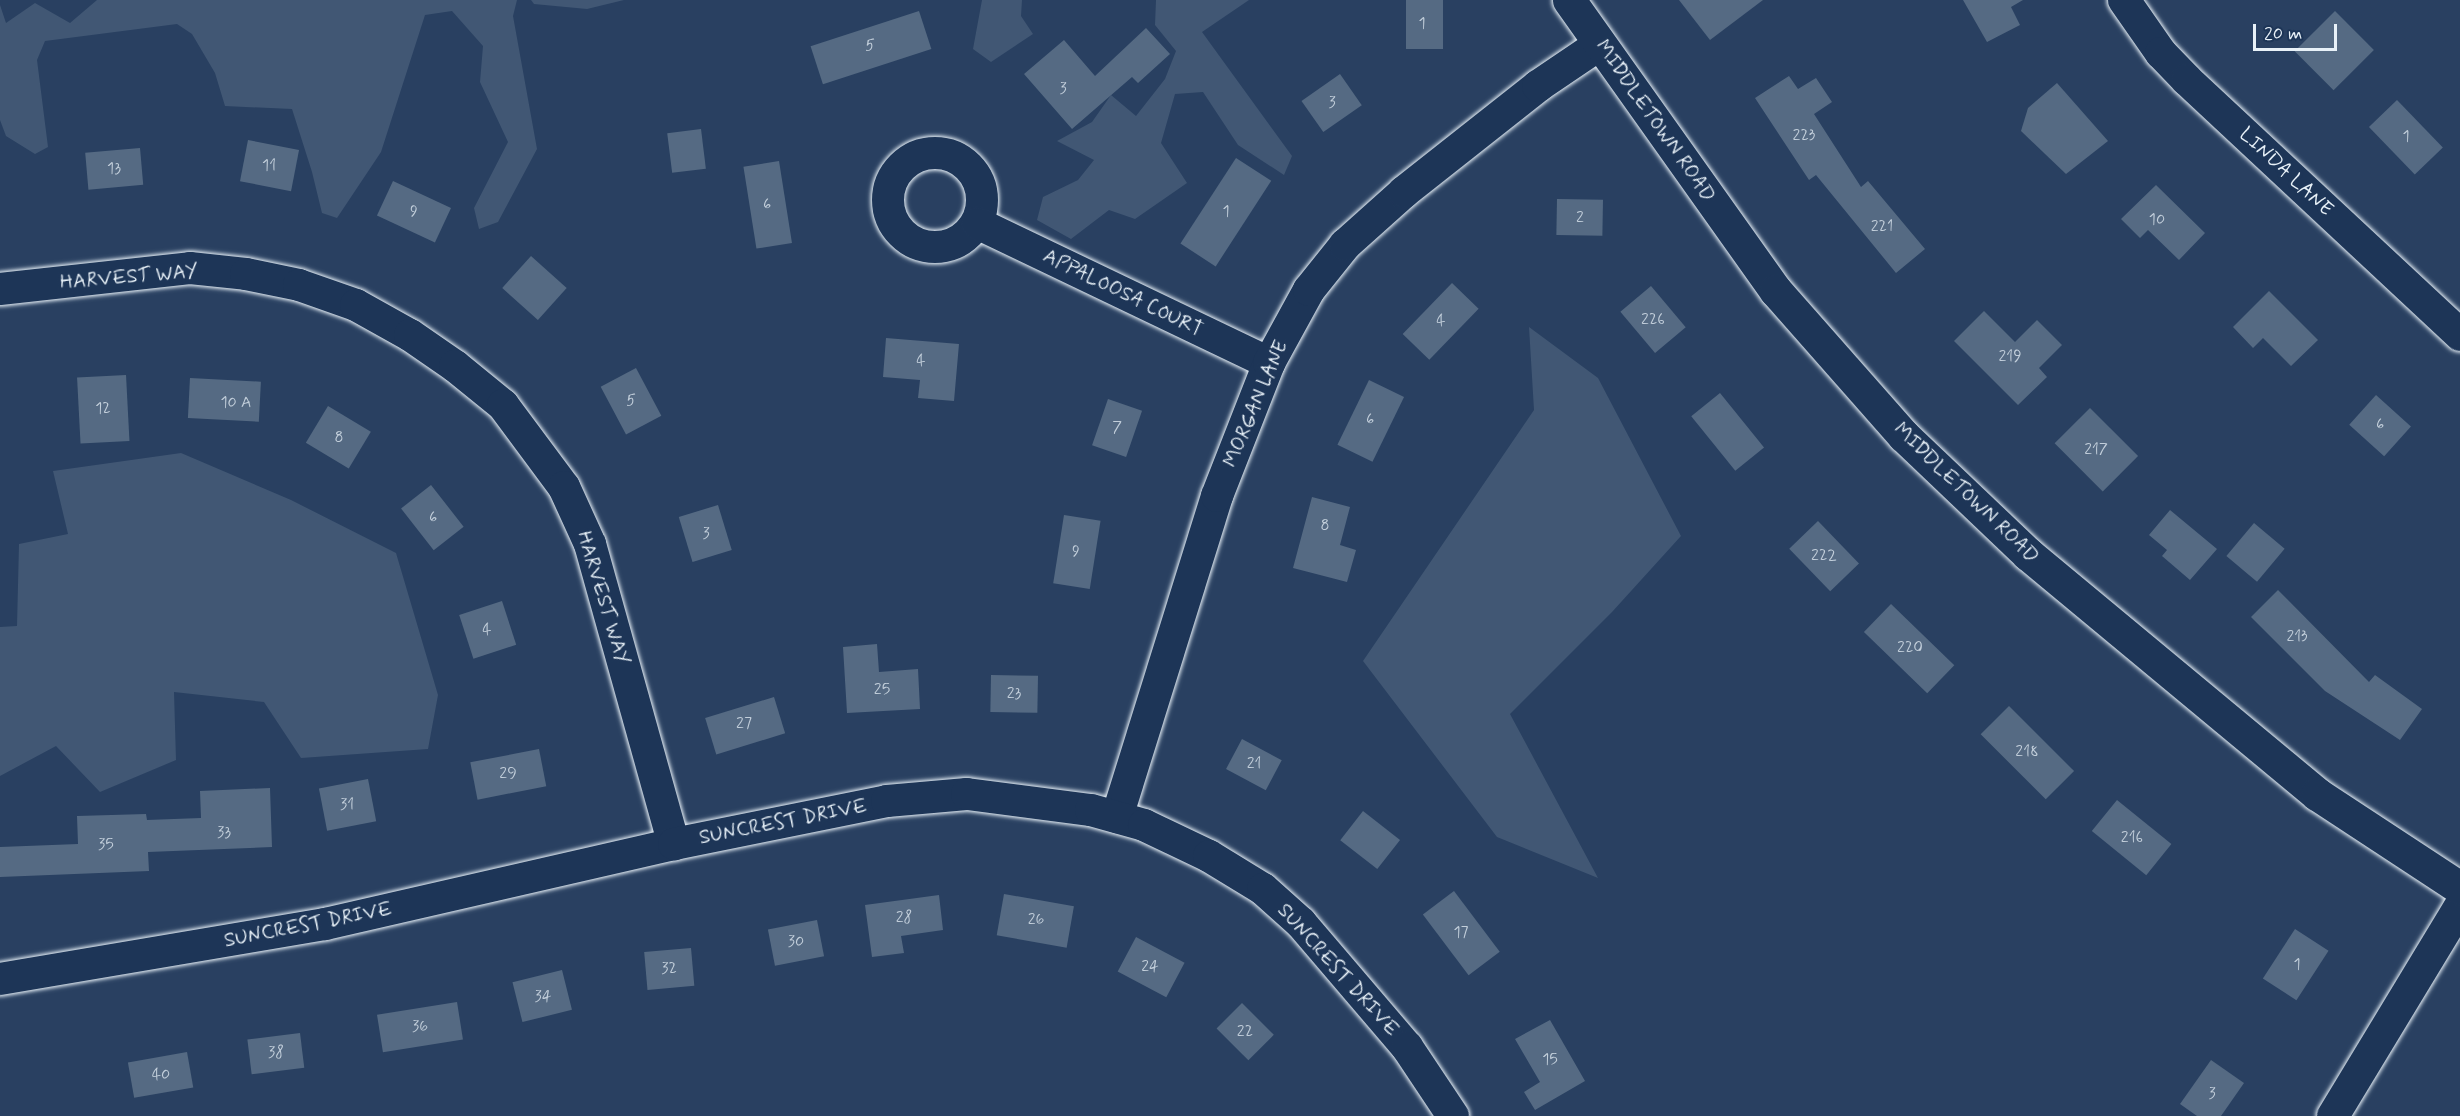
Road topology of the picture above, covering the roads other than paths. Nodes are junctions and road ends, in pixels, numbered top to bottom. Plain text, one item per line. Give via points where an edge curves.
1 (1569, 0) edge
2 (2124, 0) edge
3 (1600, 44) junction
4 (977, 223) dead end
5 (0, 288) edge
6 (2460, 335) edge
7 (1269, 363) junction
8 (1117, 817) junction
9 (674, 844) junction
10 (2460, 888) edge
11 (2460, 906) edge
12 (0, 979) edge
13 (1453, 1116) edge
14 (2333, 1116) edge

1 - 3 street, MIDDLETOWN ROAD
2 - 6 street, LINDA LANE via 2187,80
3 - 7 street, MORGAN LANE via 1538,86 1404,192 1345,245 1309,290
3 - 10 street, MIDDLETOWN ROAD via 1776,291 1904,436 2028,554 2317,794
4 - 7 street, APPALOOSA COURT
5 - 9 street, HARVEST WAY via 190,268 246,273 298,285 356,305 410,335 503,405 564,487 590,544
7 - 8 street, MORGAN LANE via 1217,496
8 - 9 street, SUNCREST DRIVE via 967,794 887,801
8 - 13 street, SUNCREST DRIVE via 1144,825 1209,856 1263,889 1301,923 1407,1047
9 - 12 street, SUNCREST DRIVE via 325,924
11 - 14 street

